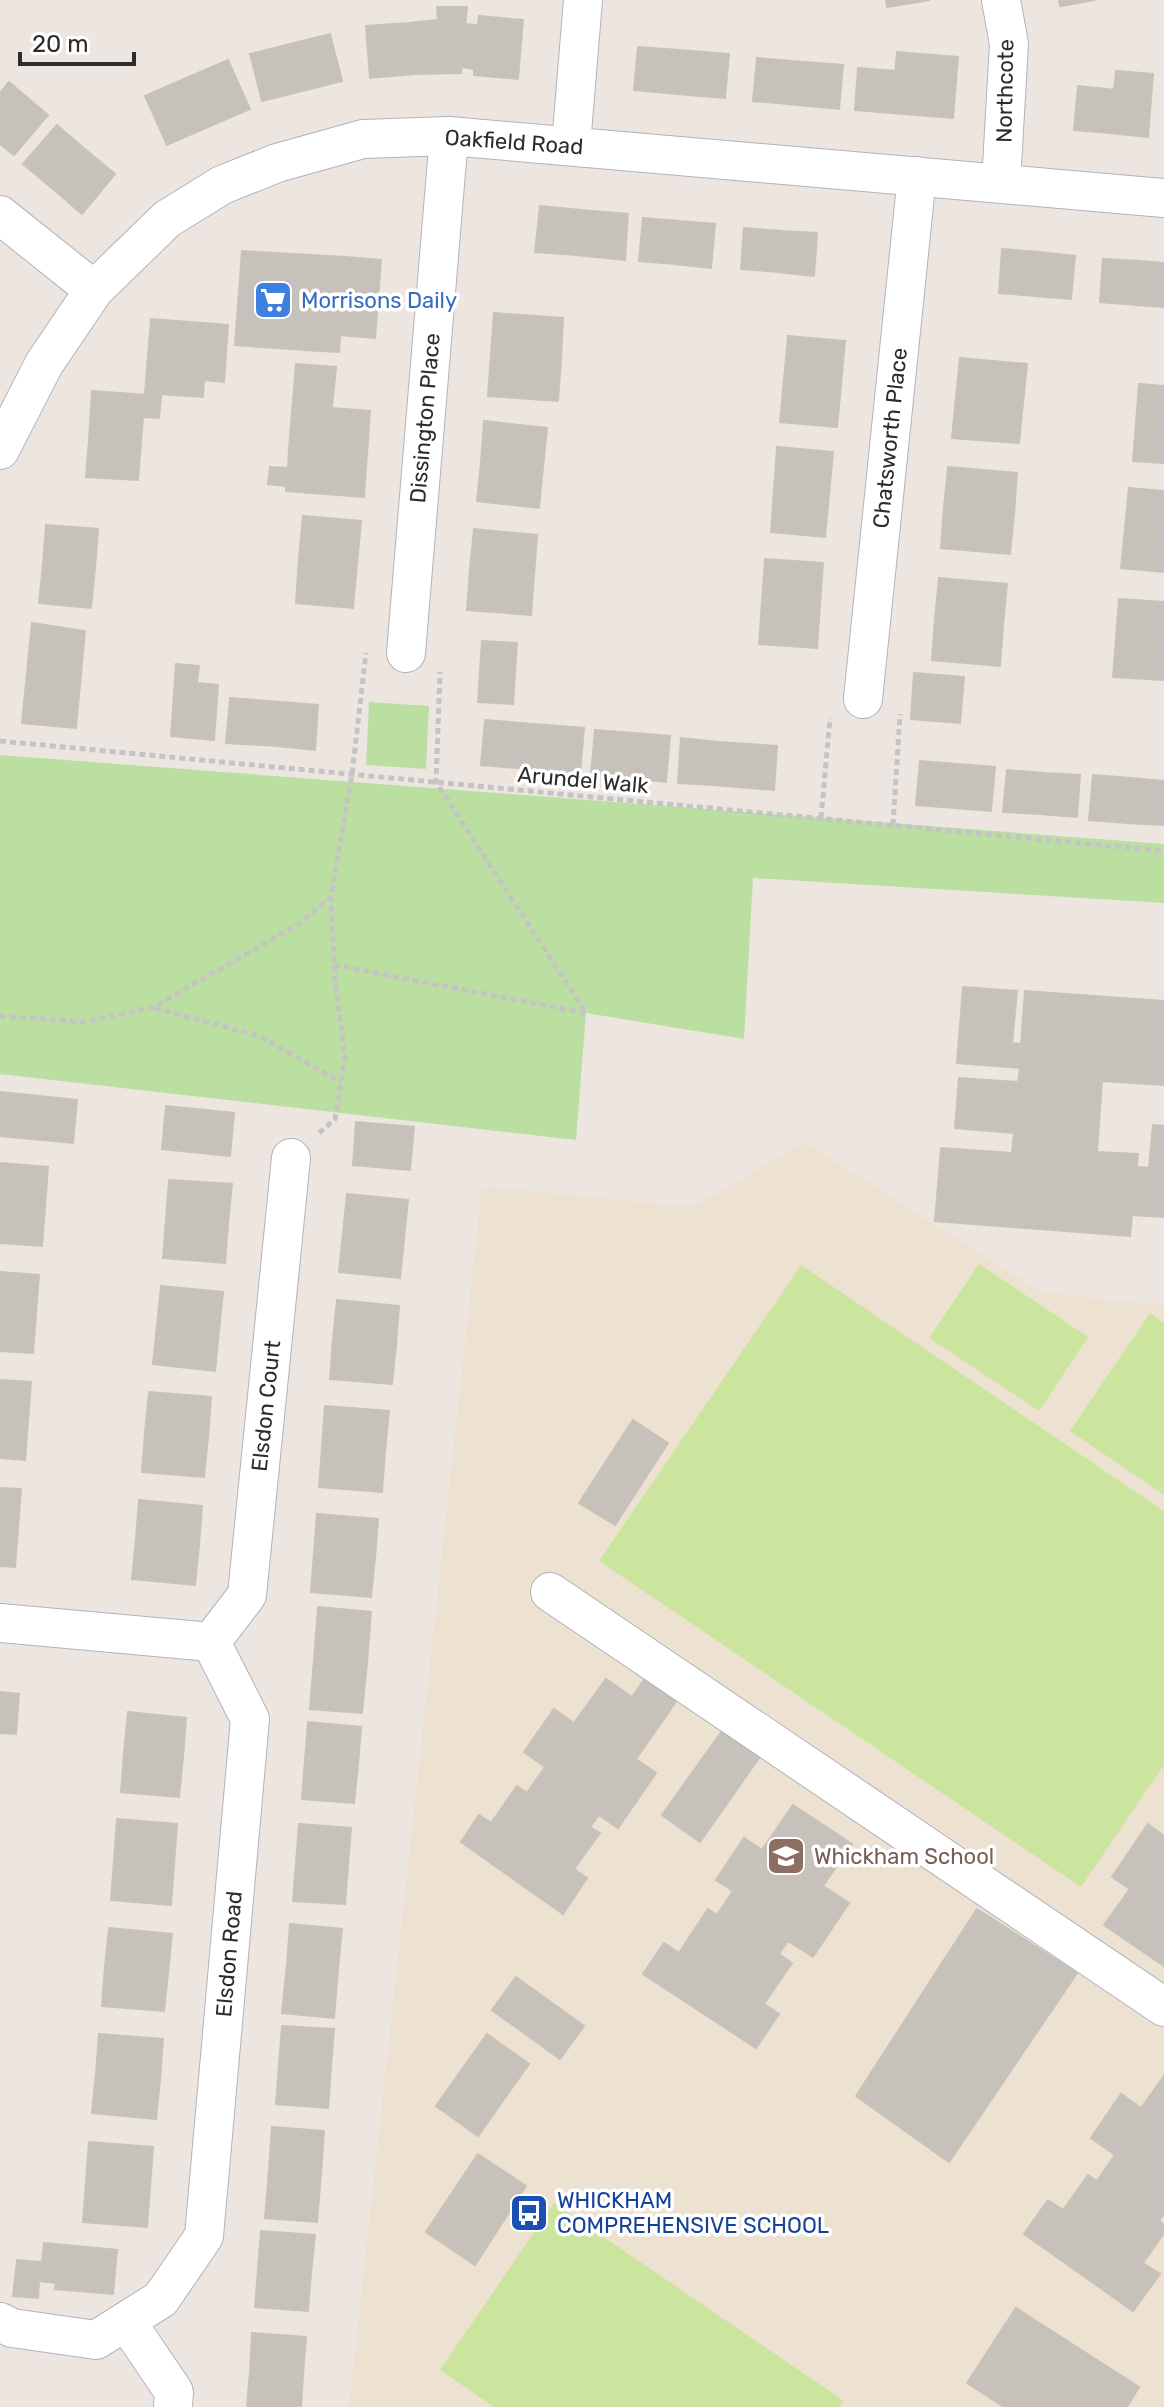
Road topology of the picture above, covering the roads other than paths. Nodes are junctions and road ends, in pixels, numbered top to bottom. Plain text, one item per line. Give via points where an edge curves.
1 (583, 0) edge
2 (1001, 0) edge
3 (449, 136) junction
4 (571, 145) junction
5 (917, 176) junction
6 (1001, 183) junction
7 (1164, 198) edge
8 (0, 215) edge
9 (94, 290) junction
10 (0, 450) edge
11 (406, 653) road end
12 (863, 699) road end
13 (291, 1158) road end
14 (550, 1592) dead end
15 (0, 1623) edge
16 (211, 1642) junction
17 (1164, 2007) edge
18 (126, 2321) junction
19 (0, 2322) edge
20 (173, 2407) edge

1 - 4 street
2 - 6 street, Northcote via 1009,44
3 - 4 street, Oakfield Road
3 - 9 street, Oakfield Road via 363,139 222,185 167,219
3 - 11 street, Dissington Place
4 - 5 street, Oakfield Road
5 - 6 street, Oakfield Road
5 - 12 street, Chatsworth Place
6 - 7 street, Oakfield Road
8 - 9 street
9 - 10 street, Oakfield Road via 44,364
13 - 16 street, Elsdon Court via 247,1595
14 - 17 street
15 - 16 street
16 - 18 street, Elsdon Road via 250,1719 204,2236 161,2299
18 - 19 street, Elsdon Road via 96,2340
18 - 20 street via 174,2392

